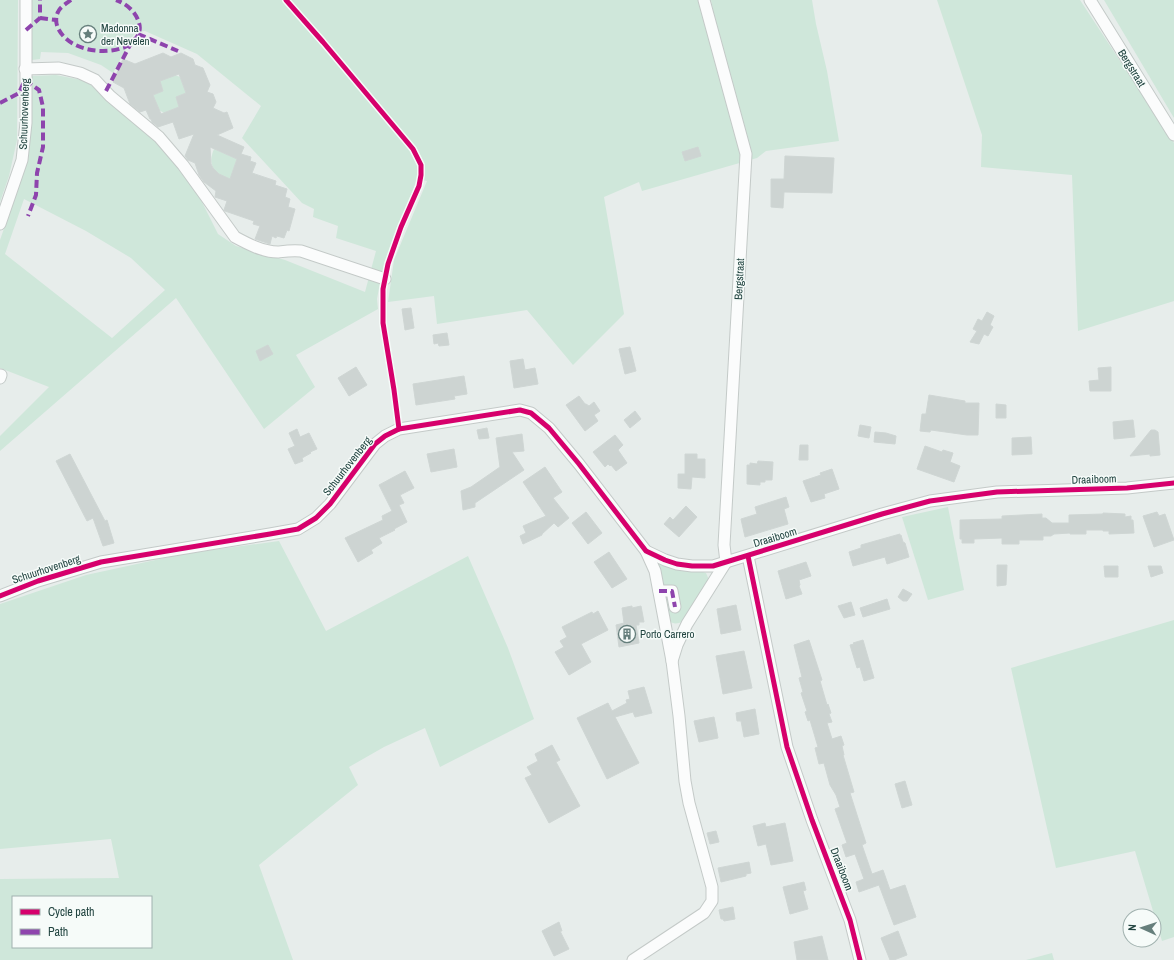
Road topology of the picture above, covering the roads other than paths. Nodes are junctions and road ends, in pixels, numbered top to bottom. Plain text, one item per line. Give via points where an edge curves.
1 (26, 0) edge
2 (704, 0) edge
3 (1090, 0) edge
4 (25, 69) junction
5 (1174, 135) edge
6 (0, 224) edge
7 (385, 280) dead end
8 (1174, 483) edge
9 (646, 551) junction
10 (748, 556) junction
11 (726, 562) junction
12 (659, 591) junction
13 (0, 596) edge
14 (675, 607) dead end
15 (672, 661) junction
16 (633, 960) edge
17 (860, 960) edge

1 - 4 street, Schuurhovenberg
2 - 11 street, Bergstraat via 746,154 724,544
3 - 5 street, Bergstraat
4 - 6 street, Schuurhovenberg via 26,123 22,160
4 - 7 street via 59,68 96,80 110,96 159,137 235,236 246,243 277,252 301,251
8 - 10 street, Draaiboom via 1127,488 997,492 930,501
9 - 11 street, Schuurhovenberg via 677,564 713,566
9 - 12 street via 655,571
9 - 13 street, Schuurhovenberg via 549,428 532,413 520,410 399,429 385,436 375,444 330,504 316,518 298,529 101,562 38,581
10 - 11 street, Schuurhovenberg
10 - 17 street, Draaiboom via 787,747 850,920
11 - 15 street via 687,624
12 - 14 street via 672,591
12 - 15 street
15 - 16 street via 685,780 712,887 712,901 704,913

